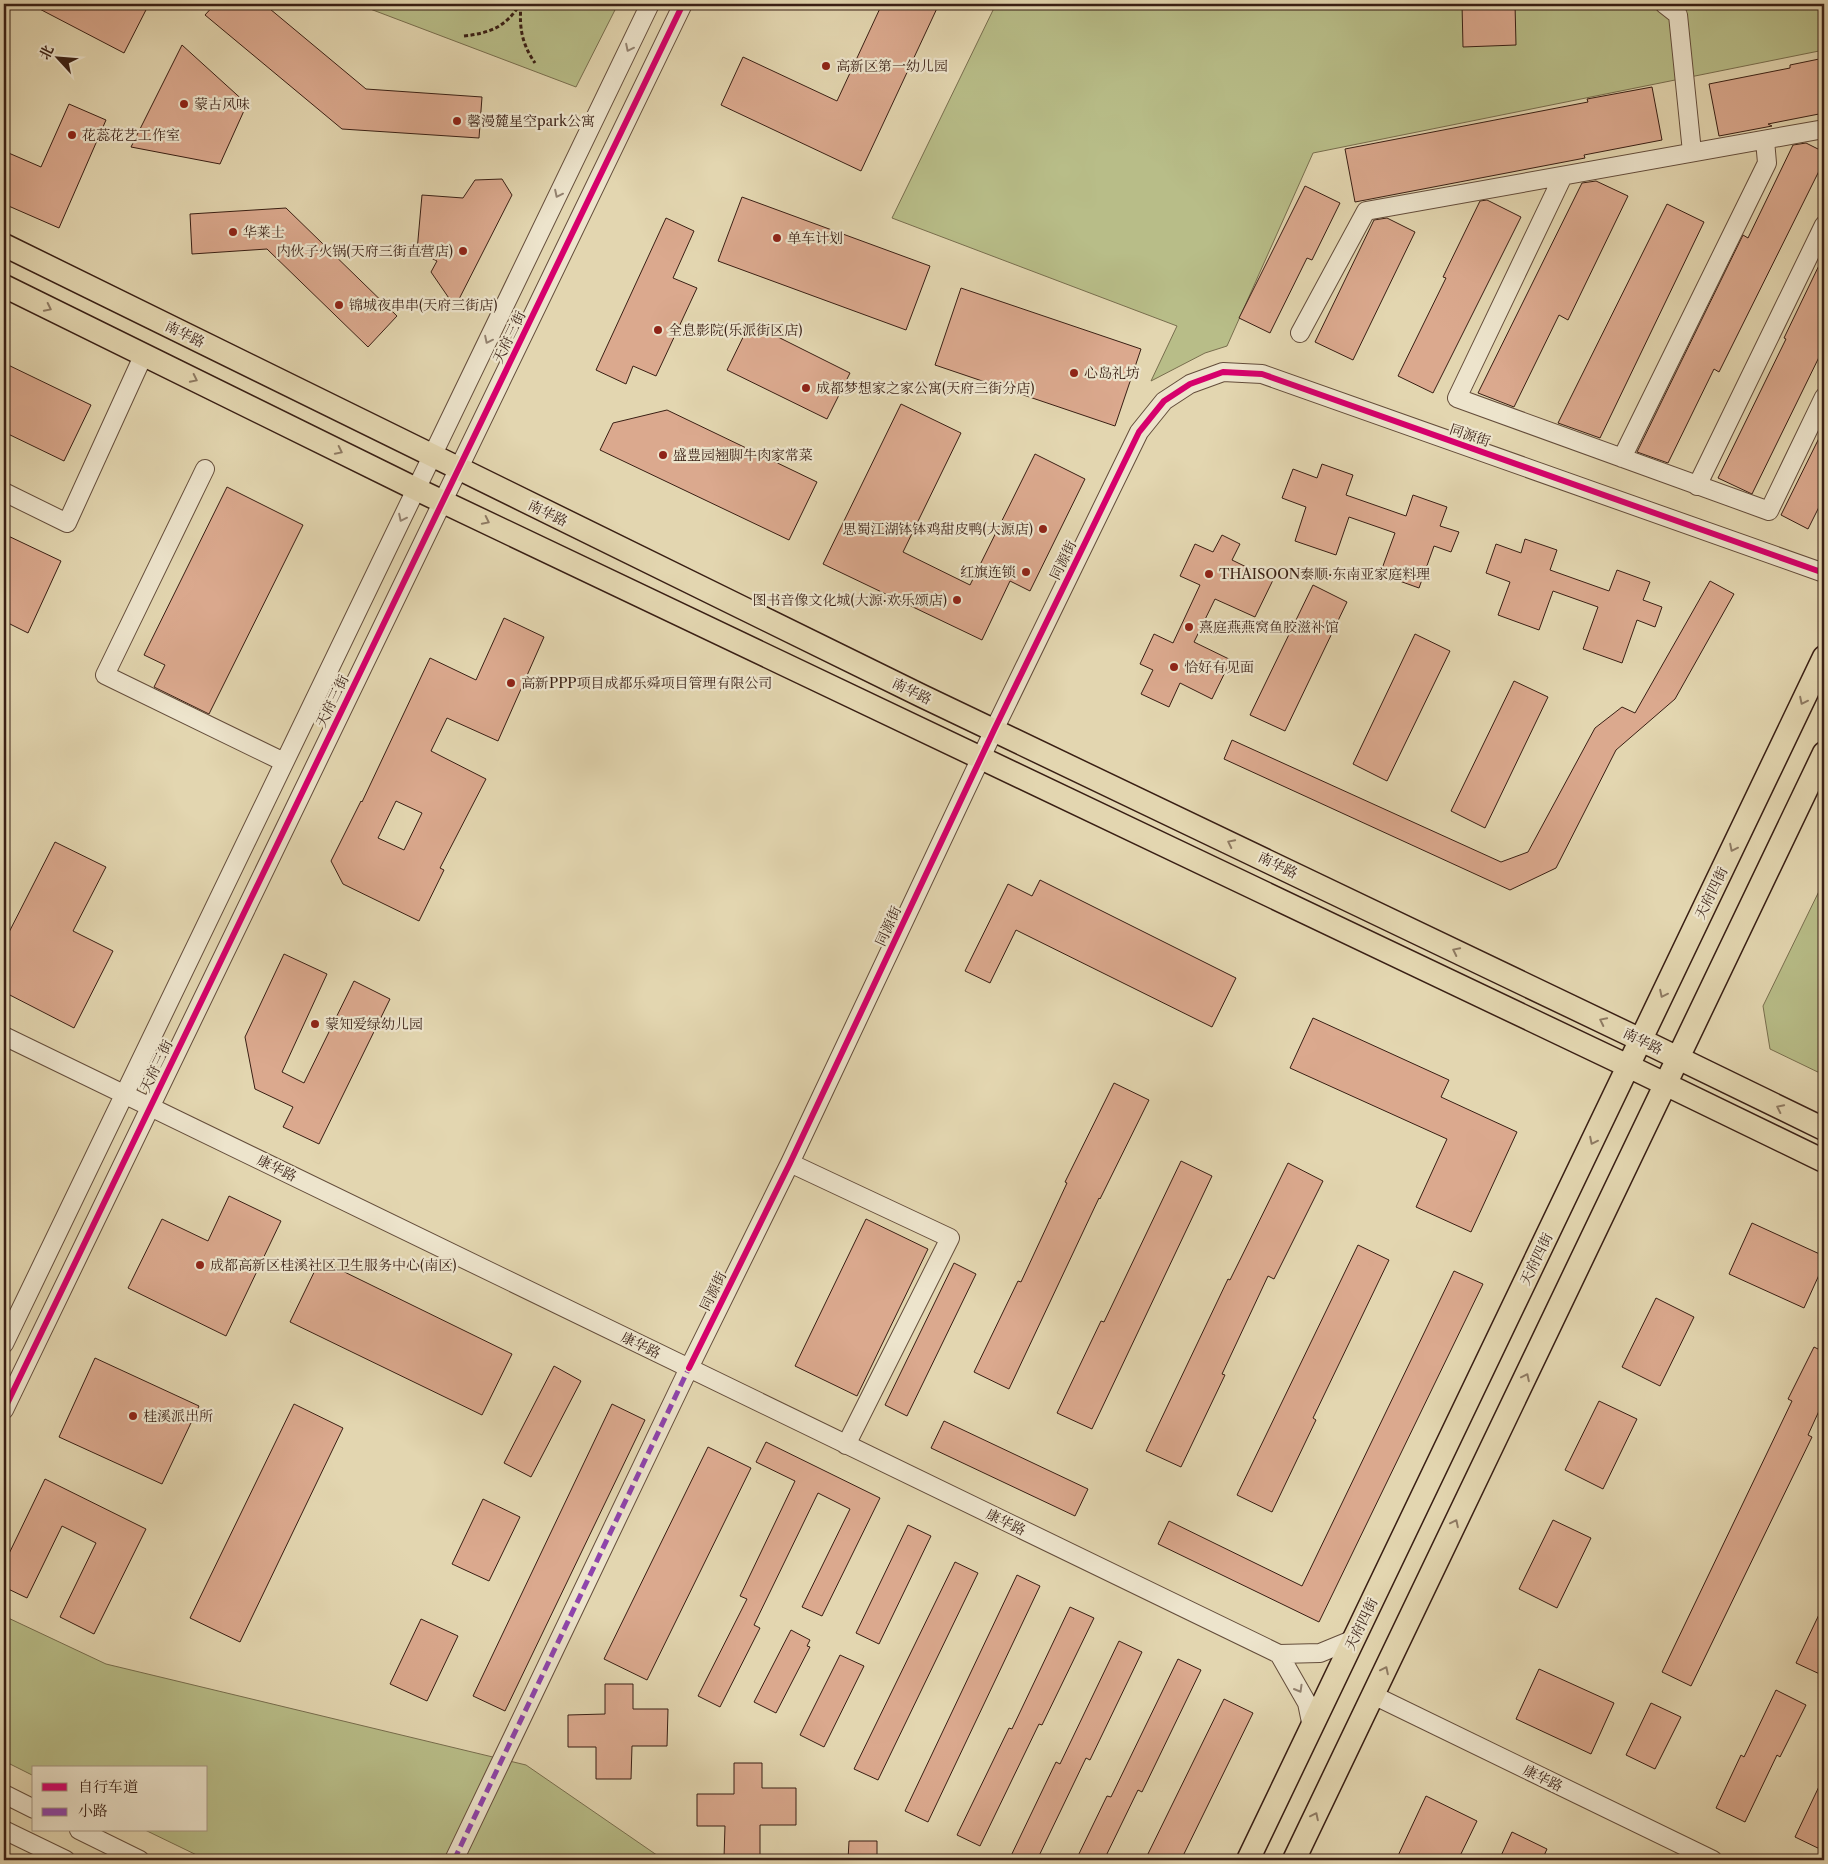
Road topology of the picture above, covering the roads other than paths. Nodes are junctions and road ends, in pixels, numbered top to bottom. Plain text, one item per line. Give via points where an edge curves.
1 (650, 4) edge
2 (683, 4) edge
3 (1664, 4) edge
4 (1824, 129) edge
5 (1765, 140) junction
6 (1692, 152) junction
7 (1562, 176) junction
8 (1824, 225) edge
9 (4, 244) edge
10 (4, 286) edge
11 (1300, 333) dead end
12 (144, 354) junction
13 (1824, 397) edge
14 (432, 455) junction
15 (1622, 458) junction
16 (205, 469) dead end
17 (459, 469) junction
18 (1697, 486) junction
19 (416, 489) junction
20 (4, 492) edge
21 (443, 501) junction
22 (1824, 573) edge
23 (1824, 657) edge
24 (994, 730) junction
25 (1824, 753) edge
26 (981, 759) junction
27 (284, 762) junction
28 (4, 1036) edge
29 (1641, 1040) junction
30 (1678, 1058) junction
31 (1628, 1066) junction
32 (1666, 1084) junction
33 (124, 1094) junction
34 (150, 1107) junction
35 (1824, 1129) edge
36 (1824, 1162) edge
37 (790, 1163) junction
38 (4, 1344) edge
39 (689, 1368) junction
40 (4, 1410) edge
41 (846, 1445) junction
42 (1354, 1639) junction
43 (1279, 1654) junction
44 (1373, 1695) junction
45 (1312, 1727) junction
46 (4, 1794) edge
47 (32, 1808) edge
48 (4, 1830) edge
49 (83, 1832) edge
50 (66, 1860) edge
51 (140, 1860) edge
52 (454, 1860) edge
53 (1248, 1860) edge
54 (1294, 1860) edge
55 (1714, 1860) edge

1 -> 14 street, 天府三街
2 - 17 street, 天府三街
3 - 6 street via 1678,15
4 - 5 street
5 - 6 street
5 - 15 street via 1766,163
6 - 7 street
7 - 11 street via 1366,212
7 - 15 street via 1457,398
8 - 18 street
9 - 14 main road, 南华路
10 -> 12 main road
12 -> 19 main road
12 - 20 street via 67,523
13 - 18 street via 1769,512
14 - 17 main road, 南华路
14 - 19 street, 天府三街
15 - 18 street
16 - 27 street via 105,675
17 - 21 street, 天府三街
17 - 24 main road, 南华路
19 - 21 main road
19 -> 27 street, 天府三街
21 -> 26 main road
21 - 34 street, 天府三街
22 - 24 street, 同源街 via 1262,374 1224,372 1190,384 1164,401 1139,432
23 -> 29 main road, 天府四街
24 - 26 street, 同源街
29 -> 24 main road, 南华路
25 - 30 main road
26 - 31 main road
26 - 37 street, 同源街
27 - 33 street, 天府三街
28 - 33 street, 康华路
29 - 30 main road, 南华路
29 - 31 main road, 天府四街
30 - 32 main road
35 -> 30 main road, 南华路
31 - 32 main road
31 -> 42 main road, 天府四街
32 - 36 main road
44 -> 32 main road
33 - 34 street, 康华路
33 - 38 street, 天府三街
34 - 39 street, 康华路
34 - 40 street, 天府三街
37 - 39 street, 同源街
37 - 41 street via 950,1238
39 - 41 street, 康华路
39 - 52 street, 同源街
41 - 43 street, 康华路
42 - 43 street via 1320,1653
42 - 45 main road, 天府四街
43 -> 45 street via 1307,1703
54 -> 44 main road
44 - 55 street, 康华路
45 - 53 main road, 天府四街
46 - 47 street
48 - 50 street
49 - 51 street

